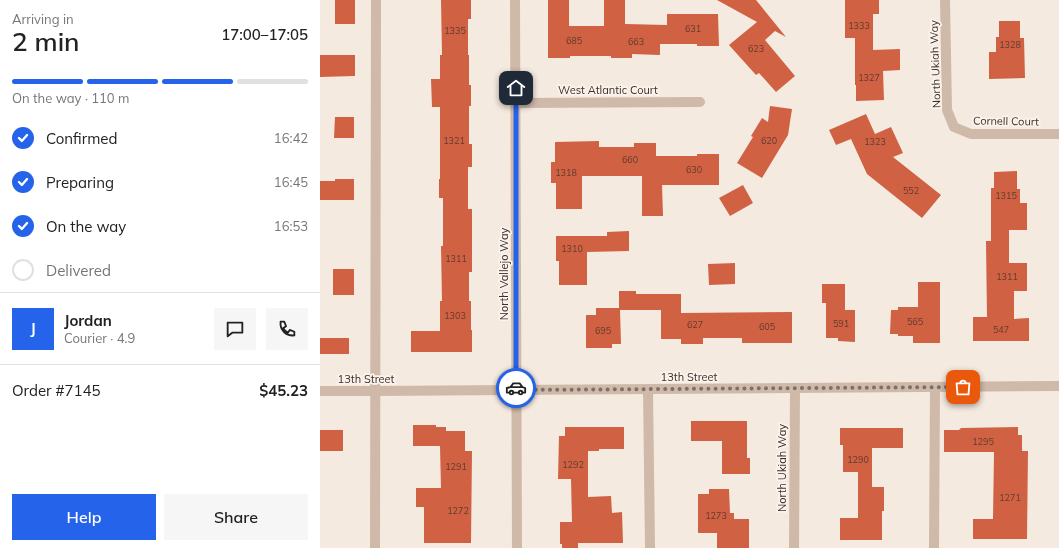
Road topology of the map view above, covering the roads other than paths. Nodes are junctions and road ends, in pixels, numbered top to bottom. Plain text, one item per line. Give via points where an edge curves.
1 (376, 0) edge
2 (515, 0) edge
3 (945, 0) edge
4 (700, 102) dead end
5 (516, 103) junction
6 (954, 127) joint
7 (1059, 134) edge
8 (1059, 386) edge
9 (935, 388) junction
10 (648, 389) junction
11 (794, 389) junction
12 (516, 390) junction
13 (320, 391) edge
14 (375, 391) junction
15 (375, 548) edge
16 (516, 548) edge
17 (650, 548) edge
18 (794, 548) edge
19 (934, 548) edge

1 - 14 street
2 - 5 street, North Vallejo Way
3 - 6 street, North Ukiah Way via 947,110
4 - 5 street, West Atlantic Court
5 - 12 street, North Vallejo Way
6 - 7 street, Cornell Court via 971,134
8 - 9 street, 13th Street
9 - 11 street, 13th Street
9 - 19 street
10 - 11 street, 13th Street
10 - 12 street, 13th Street
10 - 17 street
11 - 18 street, North Ukiah Way
12 - 14 street, 13th Street
12 - 16 street, North Vallejo Way
13 - 14 street, 13th Street
14 - 15 street

